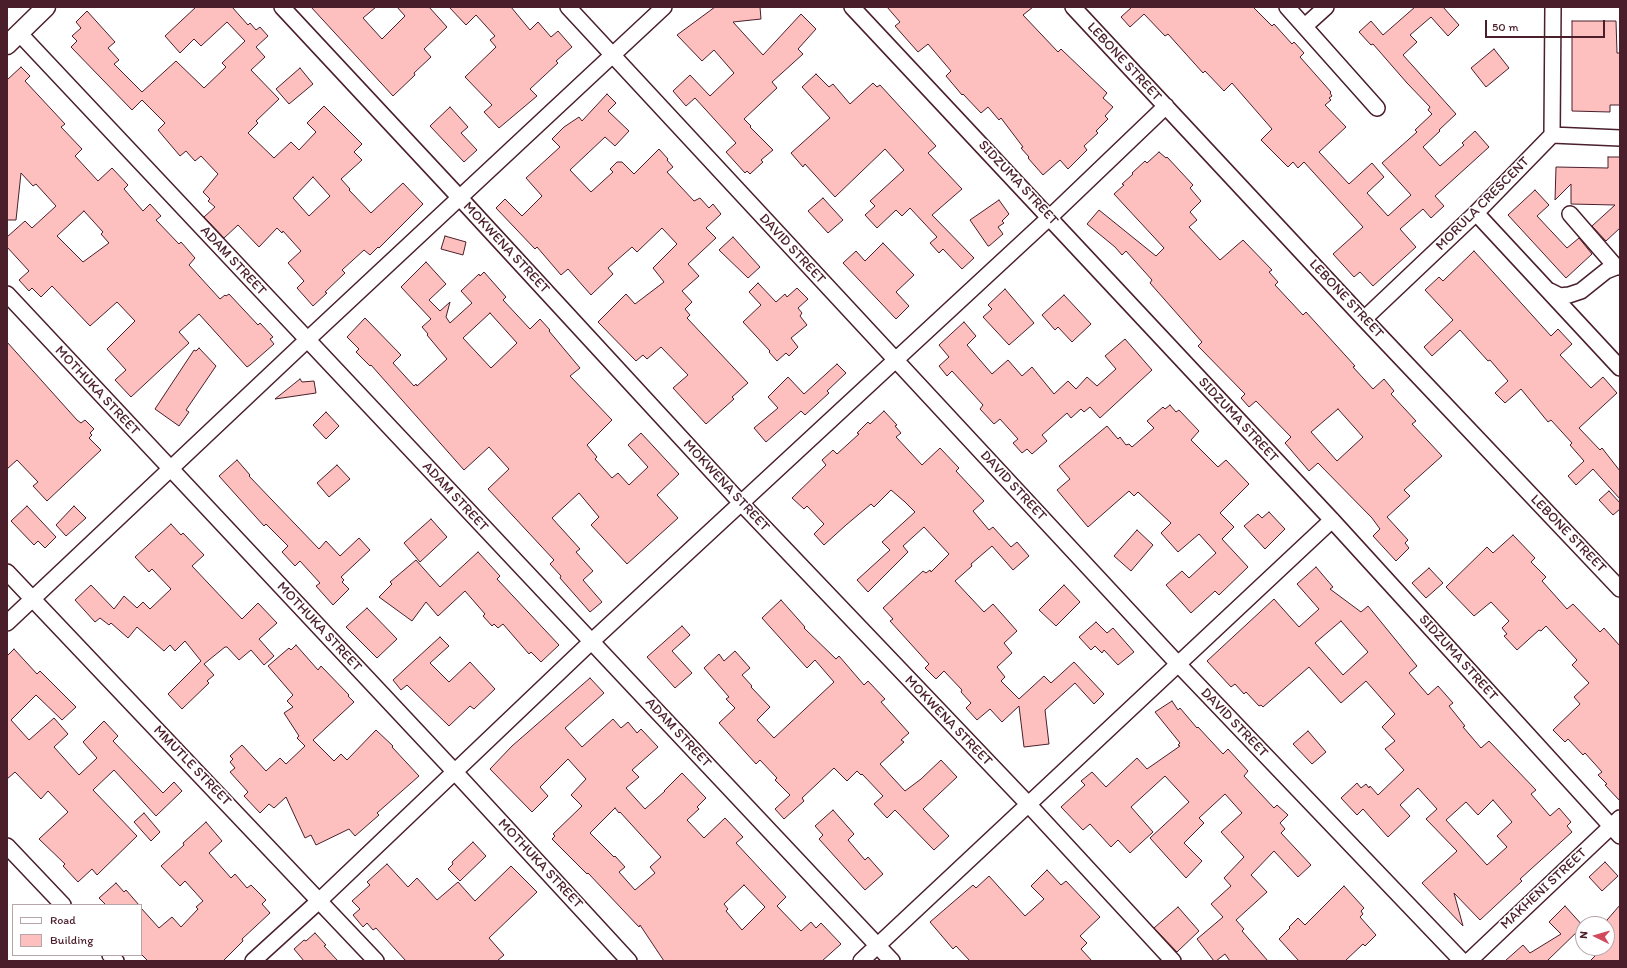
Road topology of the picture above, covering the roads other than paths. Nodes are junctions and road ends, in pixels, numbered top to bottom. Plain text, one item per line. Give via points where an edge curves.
1 (46, 7) edge
2 (282, 7) edge
3 (568, 7) edge
4 (664, 7) edge
5 (852, 7) edge
6 (1073, 7) edge
7 (1287, 7) edge
8 (1326, 7) edge
9 (1552, 7) edge
10 (1305, 26) junction
11 (13, 39) edge
12 (612, 55) junction
13 (1166, 106) junction
14 (1377, 108) dead end
15 (1552, 136) junction
16 (1620, 138) edge
17 (460, 198) junction
18 (1476, 213) junction
19 (1570, 214) dead end
20 (1050, 217) junction
21 (1618, 267) edge
22 (1550, 291) junction
23 (7, 294) edge
24 (1364, 319) junction
25 (307, 340) junction
26 (896, 361) junction
27 (1620, 368) edge
28 (170, 470) junction
29 (741, 503) junction
30 (1332, 520) junction
31 (7, 572) edge
32 (1620, 588) edge
33 (32, 599) junction
34 (7, 623) edge
35 (592, 641) junction
36 (1178, 664) junction
37 (454, 771) junction
38 (1029, 806) junction
39 (1617, 827) edge
40 (7, 846) edge
41 (320, 900) junction
42 (62, 904) edge
43 (878, 946) junction
44 (253, 961) edge
45 (376, 961) edge
46 (629, 961) edge
47 (861, 961) edge
48 (892, 961) edge
49 (1173, 961) edge
50 (1462, 961) edge
51 (1468, 961) edge

1 - 11 street
2 - 17 street, MOKWENA STREET
3 - 12 street, DAVID STREET
4 - 12 street
5 - 20 street, SIDZUMA STREET
6 - 13 street, LEBONE STREET
7 - 10 street
8 - 10 street
9 - 15 street
10 - 14 street
11 - 25 street, ADAM STREET
12 - 17 street
12 - 26 street, DAVID STREET
13 - 20 street
13 - 24 street, LEBONE STREET
15 - 16 street
15 - 18 street, MORULA CRESCENT
17 - 25 street
17 - 29 street, MOKWENA STREET
18 - 22 street
18 - 24 street, MORULA CRESCENT
19 - 21 street
20 - 26 street
20 - 30 street, SIDZUMA STREET
21 - 22 street via 1606,271 1581,292 1560,296
22 - 27 street
23 - 28 street, MOTHUKA STREET
24 - 32 street, LEBONE STREET
25 - 28 street
25 - 35 street, ADAM STREET
26 - 29 street
26 - 36 street, DAVID STREET
28 - 33 street
28 - 37 street, MOTHUKA STREET
29 - 35 street
29 - 38 street, MOKWENA STREET
30 - 36 street
30 - 39 street, SIDZUMA STREET
31 - 33 street, MMUTLE STREET
33 - 34 street
33 - 41 street, MMUTLE STREET
35 - 37 street
35 - 43 street, ADAM STREET
36 - 38 street
36 - 50 street, DAVID STREET
37 - 41 street
37 - 46 street, MOTHUKA STREET
38 - 43 street
38 - 49 street, MOKWENA STREET
39 - 51 street, MAKHENI STREET
40 - 42 street
41 - 44 street
41 - 45 street, MMUTLE STREET
43 - 47 street
43 - 48 street, ADAM STREET

